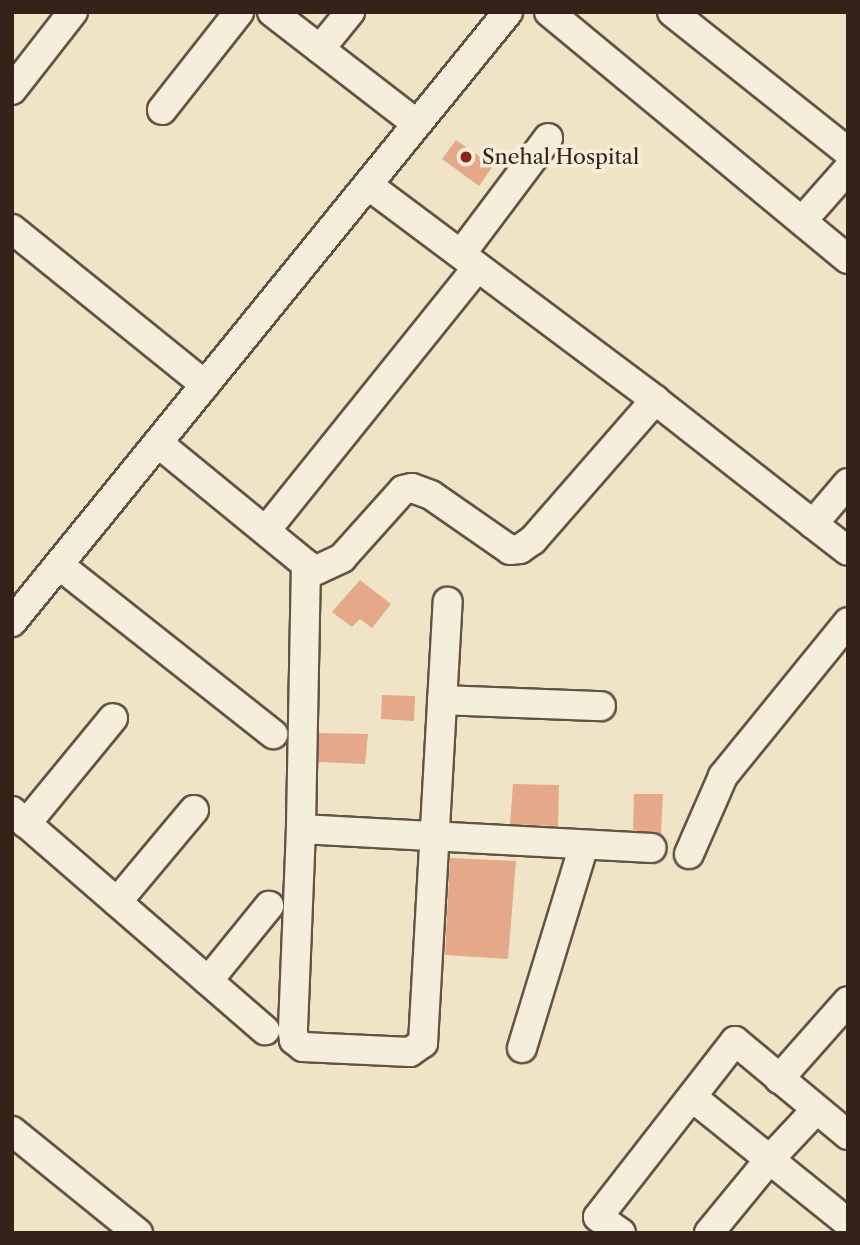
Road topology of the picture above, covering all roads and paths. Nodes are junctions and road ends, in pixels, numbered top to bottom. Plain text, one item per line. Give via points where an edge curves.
1 (73, 12) edge
2 (239, 12) edge
3 (272, 12) edge
4 (350, 12) edge
5 (508, 12) edge
6 (549, 12) edge
7 (672, 12) edge
8 (320, 50) junction
9 (12, 90) edge
10 (162, 110) dead end
11 (417, 124) junction
12 (548, 138) dead end
13 (848, 152) edge
14 (848, 169) edge
15 (368, 185) junction
16 (802, 221) junction
17 (12, 229) edge
18 (848, 259) edge
19 (469, 261) junction
20 (205, 385) junction
21 (655, 400) junction
22 (158, 443) junction
23 (848, 484) edge
24 (813, 524) junction
25 (267, 529) junction
26 (848, 551) edge
27 (59, 565) junction
28 (308, 574) junction
29 (448, 603) dead end
30 (12, 622) edge
31 (848, 622) edge
32 (442, 700) junction
33 (601, 706) dead end
34 (113, 719) dead end
35 (273, 734) dead end
36 (194, 810) dead end
37 (19, 818) edge
38 (301, 829) junction
39 (435, 836) junction
40 (584, 845) junction
41 (651, 848) dead end
42 (689, 854) dead end
43 (117, 902) junction
44 (269, 906) dead end
45 (208, 981) junction
46 (848, 1001) edge
47 (265, 1030) dead end
48 (522, 1048) dead end
49 (779, 1079) junction
50 (692, 1097) junction
51 (816, 1110) junction
52 (12, 1131) edge
53 (848, 1135) edge
54 (769, 1160) junction
55 (848, 1223) edge
56 (138, 1233) edge
57 (621, 1233) edge
58 (709, 1233) edge

1 - 9 street
2 - 10 street
3 - 8 street
4 - 8 street
5 - 11 street
6 - 16 street
7 - 13 street
8 - 11 street
11 - 15 street
12 - 19 street
14 - 16 street
15 - 19 street
15 - 20 street
16 - 18 street
17 - 20 street
19 - 21 street
19 - 25 street
20 - 22 street
21 - 24 street
21 - 28 street via 533,540 520,549 510,550 431,495 412,488 403,490 342,558
22 - 25 street
22 - 27 street
23 - 24 street
24 - 26 street
25 - 28 street via 300,556
27 - 30 street
27 - 35 street
28 - 38 street
29 - 32 street
31 - 42 street via 723,776
32 - 33 street
32 - 39 street
34 - 37 street
36 - 43 street
37 - 43 street
38 - 39 street
38 - 39 street via 293,1032 298,1045 309,1048 410,1052 423,1043
39 - 40 street
40 - 41 street
40 - 48 street
43 - 45 street
44 - 45 street
45 - 47 street
46 - 49 street
49 - 50 street via 735,1041
49 - 51 street
50 - 54 street
50 - 57 street via 598,1217
51 - 53 street
51 - 54 street
52 - 56 street
54 - 55 street
54 - 58 street

